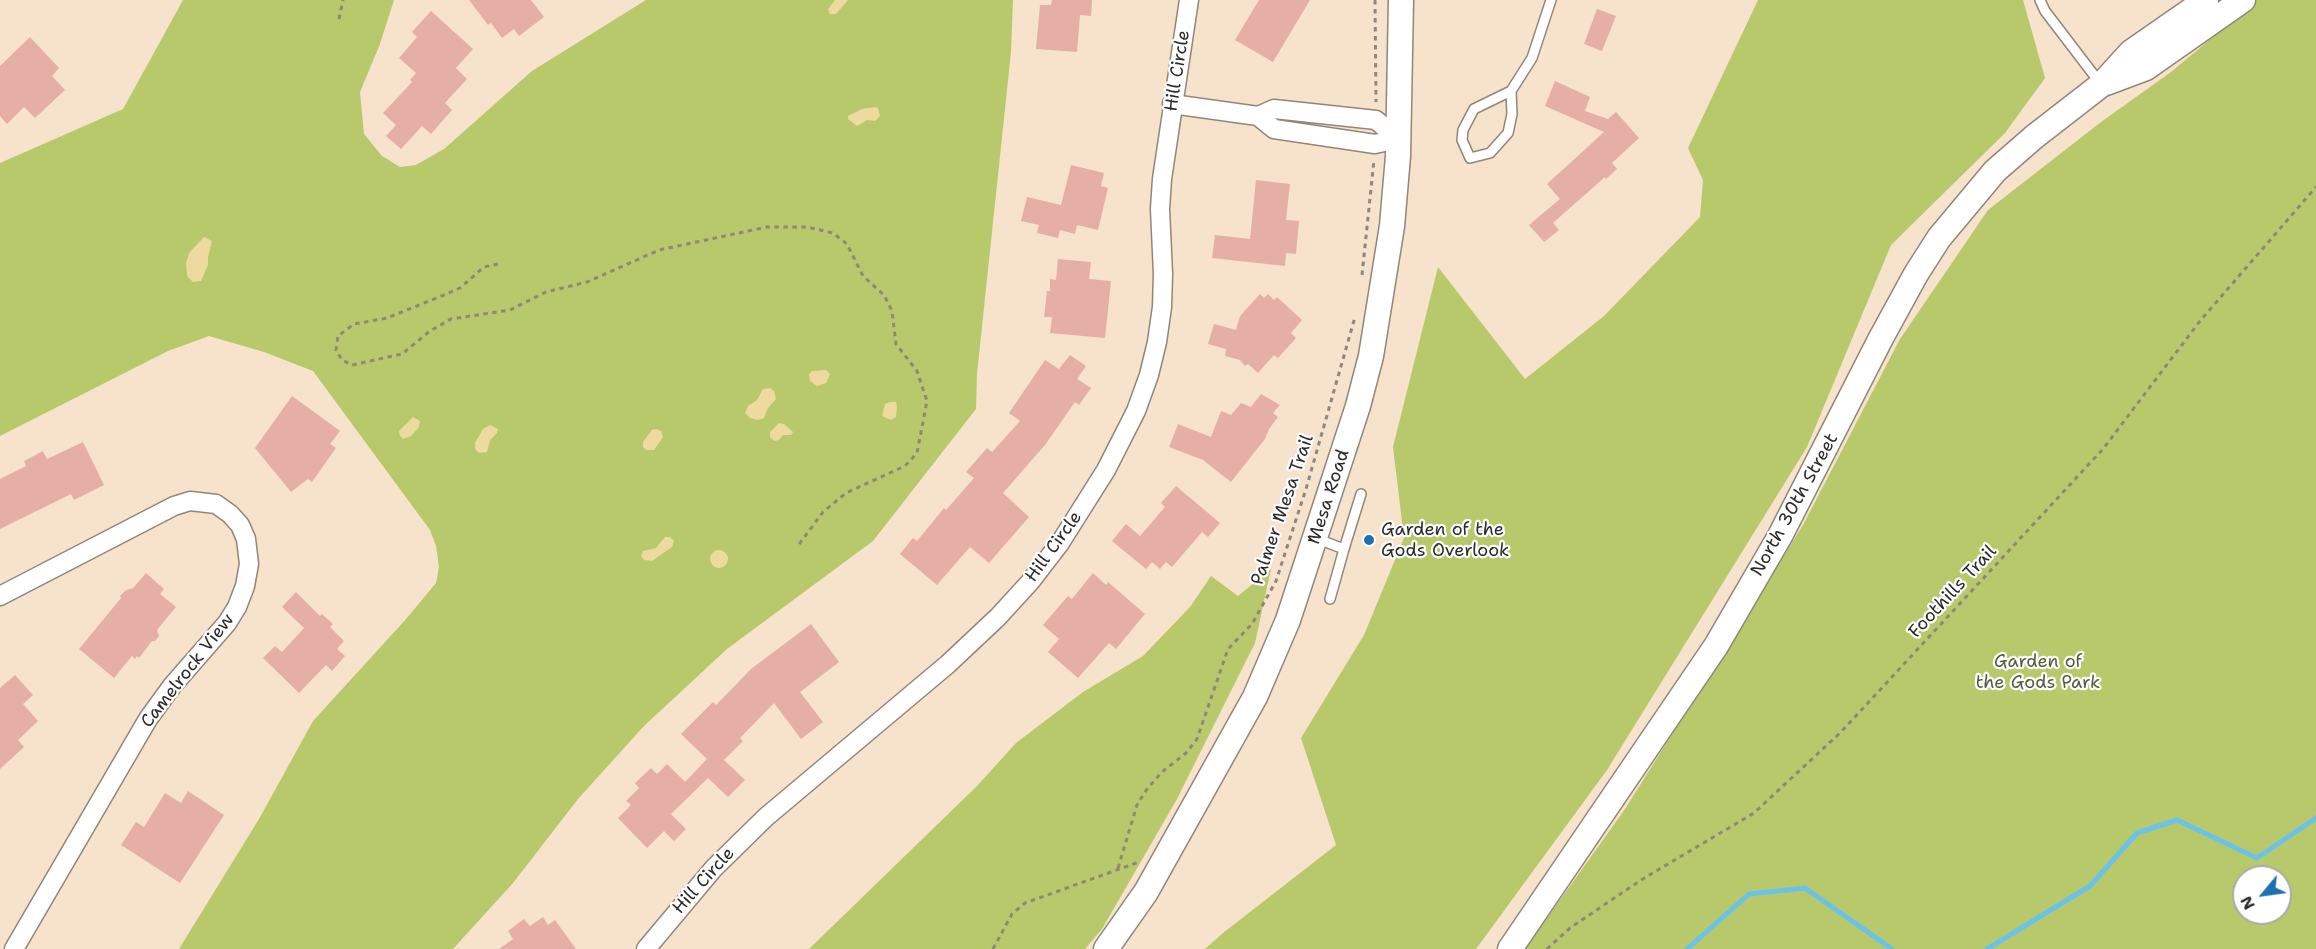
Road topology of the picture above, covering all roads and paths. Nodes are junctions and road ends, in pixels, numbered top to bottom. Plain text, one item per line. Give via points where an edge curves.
1 (343, 0) edge
2 (1188, 0) edge
3 (1375, 0) edge
4 (1401, 0) edge
5 (1551, 0) edge
6 (2040, 0) edge
7 (2206, 0) edge
8 (2242, 0) edge
9 (339, 20) dead end
10 (2101, 85) junction
11 (1511, 91) junction
12 (1172, 104) junction
13 (1324, 114) junction
14 (1258, 116) junction
15 (1376, 120) junction
16 (1321, 136) junction
17 (1398, 139) junction
18 (1375, 144) junction
19 (2316, 187) edge
20 (498, 264) dead end
21 (1361, 281) dead end
22 (1357, 309) dead end
23 (1361, 494) dead end
24 (1315, 538) junction
25 (798, 547) dead end
26 (1344, 549) junction
27 (0, 596) edge
28 (1330, 599) dead end
29 (14, 949) edge
30 (646, 949) edge
31 (993, 949) edge
32 (1106, 949) edge
33 (1510, 949) edge
34 (1547, 949) edge

1 - 9 path
2 - 12 street, Hill Circle
3 - 15 path
4 - 17 main road, Mesa Road
5 - 11 lane via 1532,58
6 - 10 lane
7 - 10 main road, North 30th Street via 2132,52
8 - 10 main road, North 30th Street via 2146,68
10 - 33 main road, North 30th Street via 1995,171 1939,238 1886,330 1780,536 1716,646
11 - 11 lane via 1508,133 1490,153 1470,158 1462,140 1474,109
12 - 14 street
12 - 30 street, Hill Circle via 1160,209 1163,274 1157,342 1136,411 1087,502 1060,543 998,617 948,664 765,817 714,868
13 - 14 street via 1274,109
13 - 15 street
13 - 16 street
14 - 16 street via 1274,129
15 - 17 street
16 - 18 street
17 - 18 street
17 - 24 main road, Mesa Road via 1392,226 1371,356
18 - 21 path
19 - 34 path, Foothills Trail via 2200,321 2103,449 1841,732 1754,813 1641,880 1570,928
20 - 25 path via 484,267 460,288 444,295 387,318 354,324 338,336 336,350 342,360 352,365 402,354 451,319 510,310 546,292 587,282 659,250 767,227 807,227 832,233 847,244 863,276 884,295 892,311 896,344 917,371 927,401 917,453 905,466 846,493 823,512
22 - 31 path, Palmer Mesa Trail via 1276,581 1252,624 1228,649 1197,739 1162,772 1137,805 1118,868 1025,903 1008,920
23 - 26 lane
24 - 26 lane
24 - 32 main road, Mesa Road via 1288,620 1255,697 1146,892
26 - 28 lane
27 - 29 street, Camelrock View via 190,501 216,504 240,525 246,539 249,564 237,607 148,719

